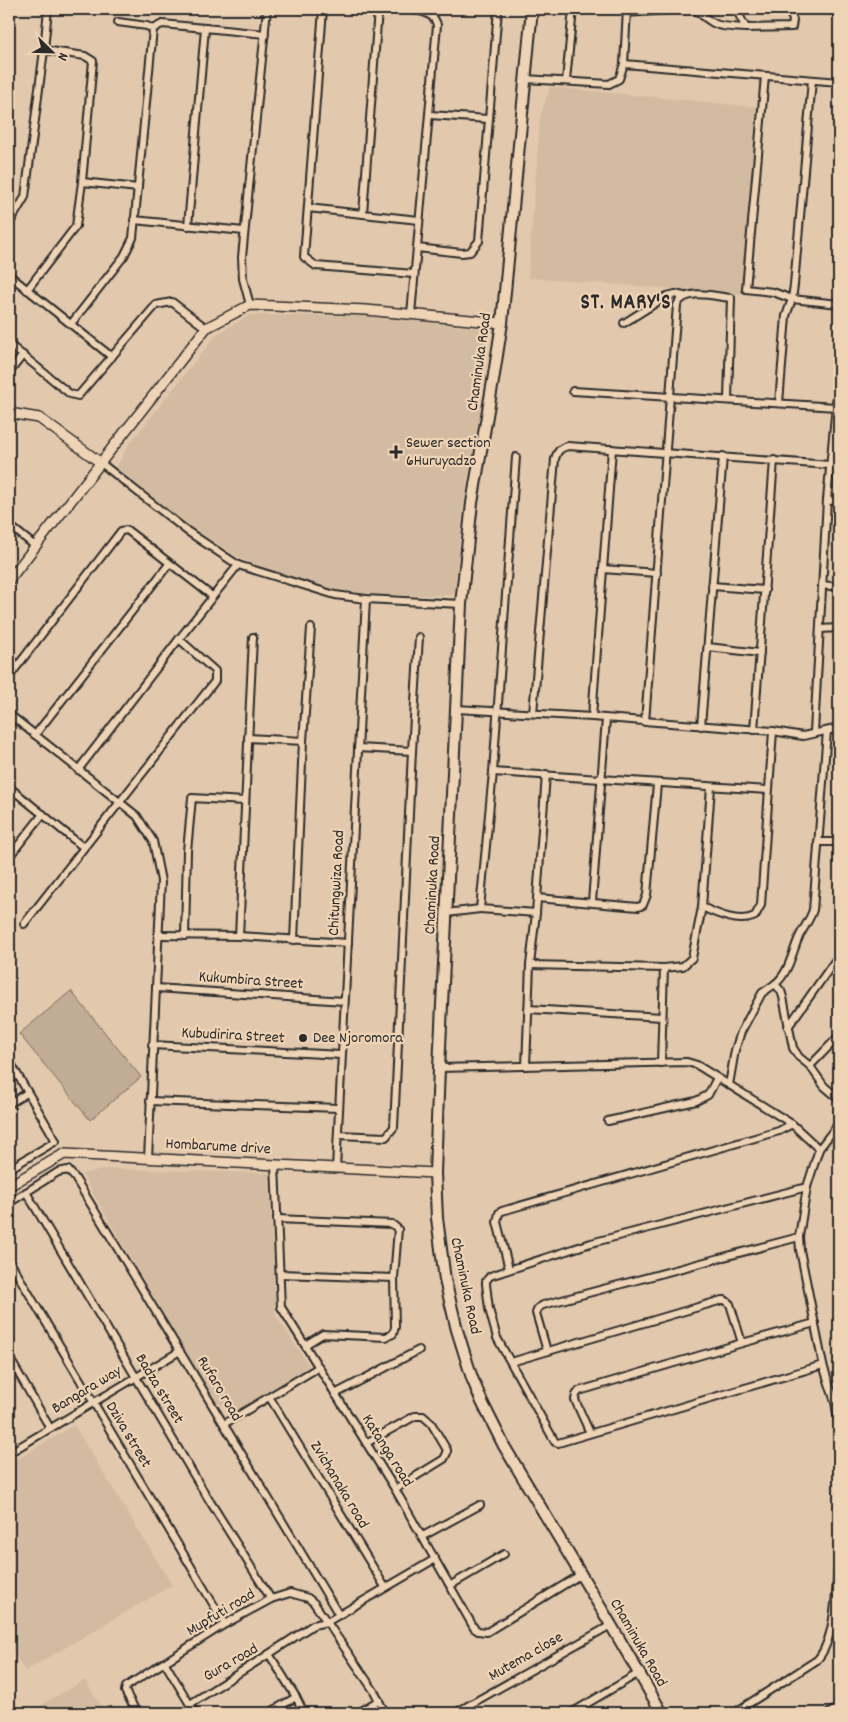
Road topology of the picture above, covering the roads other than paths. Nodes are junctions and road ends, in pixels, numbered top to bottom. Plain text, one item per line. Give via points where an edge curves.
1 (48, 9) edge
2 (267, 9) edge
3 (323, 9) edge
4 (378, 9) edge
5 (389, 9) edge
6 (407, 9) edge
7 (498, 9) edge
8 (532, 9) edge
9 (573, 9) edge
10 (673, 9) edge
11 (695, 9) edge
12 (736, 9) edge
13 (788, 9) edge
14 (627, 11) edge
15 (118, 22) dead end
16 (205, 28) junction
17 (746, 28) junction
18 (153, 30) junction
19 (264, 34) junction
20 (44, 50) junction
21 (624, 64) junction
22 (765, 76) junction
23 (525, 79) junction
24 (566, 80) junction
25 (812, 80) junction
26 (839, 82) edge
27 (430, 115) junction
28 (488, 118) junction
29 (82, 182) junction
30 (138, 188) junction
31 (308, 208) junction
32 (363, 214) junction
33 (134, 220) junction
34 (420, 220) junction
35 (9, 224) edge
36 (188, 226) junction
37 (244, 232) junction
38 (417, 248) junction
39 (414, 274) junction
40 (9, 275) edge
41 (27, 290) junction
42 (684, 296) junction
43 (792, 299) junction
44 (839, 304) edge
45 (250, 305) junction
46 (411, 314) junction
47 (502, 323) junction
48 (624, 323) dead end
49 (71, 324) junction
50 (206, 328) junction
51 (9, 344) edge
52 (23, 356) junction
53 (112, 357) junction
54 (9, 373) edge
55 (839, 373) edge
56 (573, 391) dead end
57 (671, 397) junction
58 (728, 399) junction
59 (779, 403) junction
60 (837, 407) junction
61 (9, 413) edge
62 (612, 449) junction
63 (667, 452) junction
64 (722, 456) junction
65 (516, 457) dead end
66 (774, 460) junction
67 (101, 462) junction
68 (830, 465) junction
69 (827, 500) junction
70 (839, 502) edge
71 (9, 525) edge
72 (35, 546) junction
73 (169, 564) junction
74 (238, 565) junction
75 (603, 569) junction
76 (657, 573) junction
77 (9, 580) edge
78 (822, 585) junction
79 (712, 586) junction
80 (839, 587) edge
81 (765, 590) junction
82 (212, 596) junction
83 (366, 599) junction
84 (461, 604) junction
85 (311, 628) dead end
86 (839, 628) edge
87 (820, 629) junction
88 (253, 637) dead end
89 (419, 637) dead end
90 (179, 639) junction
91 (708, 647) junction
92 (760, 653) junction
93 (9, 677) edge
94 (457, 709) junction
95 (497, 711) junction
96 (533, 713) junction
97 (9, 714) edge
98 (592, 717) junction
99 (606, 719) junction
100 (645, 722) junction
101 (701, 726) junction
102 (839, 728) edge
103 (754, 730) junction
104 (773, 731) junction
105 (827, 731) junction
106 (814, 732) junction
107 (35, 735) junction
108 (248, 738) junction
109 (303, 741) junction
110 (358, 748) junction
111 (412, 751) junction
112 (78, 770) junction
113 (493, 772) junction
114 (546, 774) junction
115 (602, 778) junction
116 (657, 784) junction
117 (9, 787) edge
118 (711, 787) junction
119 (768, 790) junction
120 (245, 801) junction
121 (120, 802) junction
122 (43, 814) junction
123 (818, 842) junction
124 (839, 842) edge
125 (83, 847) junction
126 (9, 857) edge
127 (537, 898) junction
128 (592, 902) junction
129 (702, 906) junction
130 (480, 909) junction
131 (446, 912) junction
132 (536, 913) junction
133 (24, 924) dead end
134 (158, 935) junction
135 (185, 936) junction
136 (239, 936) junction
137 (294, 940) junction
138 (348, 943) junction
139 (839, 955) edge
140 (530, 965) junction
141 (664, 968) junction
142 (775, 984) junction
143 (156, 988) junction
144 (344, 1001) junction
145 (528, 1009) junction
146 (662, 1017) junction
147 (788, 1027) junction
148 (839, 1036) edge
149 (152, 1045) junction
150 (341, 1055) junction
151 (9, 1060) edge
152 (661, 1063) junction
153 (526, 1066) junction
154 (810, 1066) junction
155 (439, 1068) junction
156 (717, 1078) junction
157 (729, 1085) junction
158 (27, 1093) junction
159 (839, 1099) edge
160 (150, 1101) junction
161 (9, 1104) edge
162 (339, 1108) junction
163 (608, 1121) dead end
164 (839, 1123) edge
165 (792, 1124) junction
166 (338, 1134) junction
167 (819, 1149) junction
168 (148, 1159) junction
169 (275, 1165) junction
170 (336, 1168) junction
171 (9, 1169) edge
172 (435, 1173) junction
173 (9, 1186) edge
174 (807, 1187) junction
175 (26, 1192) junction
176 (9, 1203) edge
177 (277, 1219) junction
178 (799, 1237) junction
179 (9, 1260) edge
180 (508, 1269) junction
181 (280, 1274) junction
182 (394, 1278) junction
183 (815, 1323) junction
184 (742, 1343) junction
185 (305, 1345) junction
186 (180, 1350) junction
187 (419, 1350) dead end
188 (547, 1351) junction
189 (9, 1357) edge
190 (511, 1362) junction
191 (823, 1365) junction
192 (319, 1367) junction
193 (136, 1377) junction
194 (335, 1394) junction
195 (270, 1398) junction
196 (93, 1403) junction
197 (224, 1424) junction
198 (839, 1426) edge
199 (50, 1428) junction
200 (590, 1433) junction
201 (366, 1443) junction
202 (9, 1453) edge
203 (395, 1489) junction
204 (480, 1505) dead end
205 (422, 1536) junction
206 (839, 1553) edge
207 (504, 1554) dead end
208 (435, 1559) junction
209 (580, 1575) junction
210 (451, 1585) junction
211 (385, 1587) junction
212 (271, 1599) junction
213 (339, 1615) junction
214 (327, 1622) junction
215 (225, 1624) junction
216 (611, 1625) junction
217 (269, 1654) junction
218 (165, 1663) junction
219 (639, 1673) junction
220 (296, 1697) junction
221 (379, 1700) junction
222 (190, 1704) junction
223 (839, 1706) edge
224 (138, 1713) edge
225 (195, 1713) edge
226 (269, 1713) edge
227 (304, 1713) edge
228 (358, 1713) edge
229 (385, 1713) edge
230 (455, 1713) edge
231 (571, 1713) edge
232 (662, 1713) edge
233 (734, 1713) edge
234 (828, 1713) edge

1 - 20 street
2 - 19 street
3 - 31 street
4 - 32 street
5 - 6 street
6 - 27 street via 430,13 436,19
7 - 28 street
8 - 23 main road, Chaminuka Road
9 - 24 street
10 - 14 street
11 - 17 street via 712,24
12 - 17 street
13 - 17 street via 794,20 792,27
14 - 21 street
15 - 18 street via 147,26
16 - 18 street via 162,24
16 - 19 street
16 - 36 street
18 - 30 street
19 - 37 street
20 - 29 street via 85,56 93,61
20 - 35 street via 24,198
21 - 22 street
21 - 24 street via 619,79 609,84
22 - 25 street
22 - 43 street via 746,289 773,292
23 - 24 street
23 - 47 main road, Chaminuka Road
25 - 26 street
25 - 43 street
27 - 28 street
27 - 34 street
28 - 38 street via 479,241 470,252 462,253
29 - 30 street
29 - 41 street via 76,226
30 - 33 street
31 - 32 street
31 - 39 street via 304,257 316,266
32 - 34 street
33 - 36 street
33 - 49 street via 133,238 124,256
34 - 38 street
36 - 37 street
37 - 45 street via 243,279
38 - 39 street
39 - 46 street
40 - 41 street
41 - 49 street
42 - 48 street via 668,296
42 - 57 street via 678,305
42 - 58 street via 731,298
43 - 44 street
43 - 59 street via 786,316
45 - 46 street
45 - 50 street
46 - 47 street
47 - 84 main road, Chaminuka Road via 470,512
49 - 53 street
50 - 53 street via 172,302 156,305
50 - 67 street
51 - 52 street
52 - 53 street via 70,394 78,396
52 - 54 street
55 - 60 street
56 - 57 street
57 - 58 street
57 - 63 street
58 - 59 street
59 - 60 street
60 - 68 street
61 - 67 street via 39,418
62 - 63 street
62 - 75 street
62 - 96 street via 568,446 557,452
63 - 64 street
63 - 76 street
64 - 66 street
64 - 79 street
65 - 95 street
66 - 68 street
66 - 81 street
67 - 72 street
67 - 74 street via 187,531
68 - 69 street
69 - 70 street
69 - 78 street
71 - 72 street
72 - 77 street
73 - 82 street
73 - 93 street via 127,530 121,531
73 - 107 street
74 - 82 street
74 - 83 street via 335,595
75 - 76 street
75 - 98 street
76 - 100 street
78 - 80 street
78 - 87 street
79 - 81 street
79 - 91 street
81 - 92 street
82 - 90 street
83 - 84 street
83 - 110 street, Chitungwiza Road
84 - 94 main road, Chaminuka Road
85 - 109 street
86 - 87 street
87 - 106 street
88 - 108 street
89 - 111 street
90 - 112 street
90 - 121 street via 215,671 215,681
91 - 92 street
91 - 101 street
92 - 103 street
94 - 95 street
94 - 131 main road, Chaminuka Road
95 - 96 street
95 - 113 street
96 - 98 street
97 - 107 street
98 - 99 street
99 - 100 street
99 - 115 street
100 - 101 street
101 - 103 street
102 - 105 street
103 - 104 street
104 - 106 street via 803,736
104 - 119 street
105 - 106 street
105 - 123 street
107 - 112 street
108 - 109 street
108 - 120 street
109 - 137 street
110 - 111 street
110 - 138 street, Chitungwiza Road
111 - 166 street via 394,1127 386,1137
112 - 121 street
113 - 114 street
113 - 130 street
114 - 115 street
114 - 127 street
115 - 116 street
115 - 128 street
116 - 118 street
116 - 128 street via 646,900 638,907
117 - 122 street
118 - 119 street
118 - 129 street
119 - 129 street via 759,912 750,919 721,916
120 - 135 street via 192,798
120 - 136 street
121 - 125 street
121 - 134 street via 137,816 153,841 160,882
122 - 125 street
122 - 126 street
123 - 124 street
123 - 142 street via 813,910 783,975
125 - 133 street
127 - 128 street
127 - 132 street
129 - 141 street via 692,958 683,966
130 - 131 street
130 - 132 street
131 - 155 main road, Chaminuka Road
132 - 140 street
134 - 135 street
134 - 143 street
135 - 136 street
136 - 137 street
137 - 138 street
138 - 144 street, Chitungwiza Road
139 - 147 street
140 - 141 street
140 - 145 street
141 - 146 street
142 - 147 street via 781,990
142 - 157 street via 762,992 741,1032
143 - 144 street, Kukumbira Street
143 - 149 street
144 - 150 street, Chitungwiza Road
145 - 146 street
145 - 153 street
146 - 152 street
147 - 154 street via 795,1052
148 - 154 street
149 - 150 street, Kubudirira Street
149 - 160 street
150 - 162 street, Chitungwiza Road
151 - 158 street
152 - 153 street
152 - 156 street via 687,1062
153 - 155 street
154 - 159 street via 824,1086
155 - 172 main road, Chaminuka Road
156 - 157 street
156 - 163 street via 708,1094 696,1101
157 - 165 street
158 - 161 street
158 - 171 street via 56,1141
160 - 162 street
160 - 168 street
162 - 166 street, Chitungwiza Road
164 - 167 street
165 - 167 street
165 - 180 street via 779,1131 502,1211 497,1222
166 - 170 street, Chitungwiza Road
167 - 174 street
168 - 169 street, Hombarume drive
168 - 173 street, Hombarume drive via 64,1154
169 - 170 street, Hombarume drive
169 - 177 street, Katanga road
170 - 172 street, Hombarume drive
172 - 209 main road, Chaminuka Road via 445,1280 472,1378 504,1446
174 - 178 street
174 - 180 street via 591,1243
175 - 176 street
175 - 186 street, Rufaro road via 58,1172 68,1170
175 - 193 street, Badza street
177 - 181 street, Katanga road
177 - 182 street via 392,1224 398,1232
178 - 183 street
178 - 188 street via 544,1305 536,1313
179 - 196 street, Dziva street
180 - 190 street via 490,1276 486,1284 493,1326
181 - 182 street
181 - 185 street, Katanga road via 281,1307
182 - 185 street via 393,1334 386,1337 323,1334
183 - 184 street
183 - 191 street
184 - 188 street via 730,1304 725,1300
184 - 200 street via 579,1391 575,1400
185 - 192 street, Katanga road
186 - 193 street, Bangara way
186 - 197 street, Rufaro road
187 - 194 street
188 - 190 street
189 - 199 street
190 - 200 street via 553,1440 558,1443
191 - 198 street via 836,1402
191 - 200 street
192 - 194 street, Katanga road
192 - 195 street
193 - 196 street, Bangara way
193 - 212 street, Badza street
194 - 201 street, Katanga road
195 - 197 street
195 - 211 street, Zvichanaka road
196 - 199 street, Bangara way
196 - 215 street, Dziva street
197 - 213 street, Rufaro road
199 - 202 street, Bangara way
201 - 203 street, Katanga road
201 - 203 street via 415,1416 423,1416 431,1423 447,1450 446,1456
203 - 205 street, Katanga road
204 - 205 street
205 - 208 street, Katanga road
206 - 233 street via 831,1631 822,1654
207 - 210 street
208 - 210 street, Katanga road
208 - 211 street
209 - 210 street, Katanga road via 487,1632 474,1628
209 - 216 main road, Chaminuka Road
211 - 213 street
212 - 214 street, Mupfuti road via 290,1592 308,1598
212 - 215 street, Mupfuti road
213 - 214 street
214 - 217 street via 313,1625
214 - 221 street
215 - 218 street, Mupfuti road
216 - 219 main road, Chaminuka Road
216 - 230 street, Mutema close
217 - 220 street, Gura road
217 - 222 street, Gura road
218 - 222 street
218 - 224 street, Mupfuti road via 126,1687 126,1695
219 - 231 street
219 - 232 main road, Chaminuka Road
220 - 226 street
220 - 227 street, Gura road
221 - 228 street
221 - 229 street
222 - 225 street
223 - 234 street

